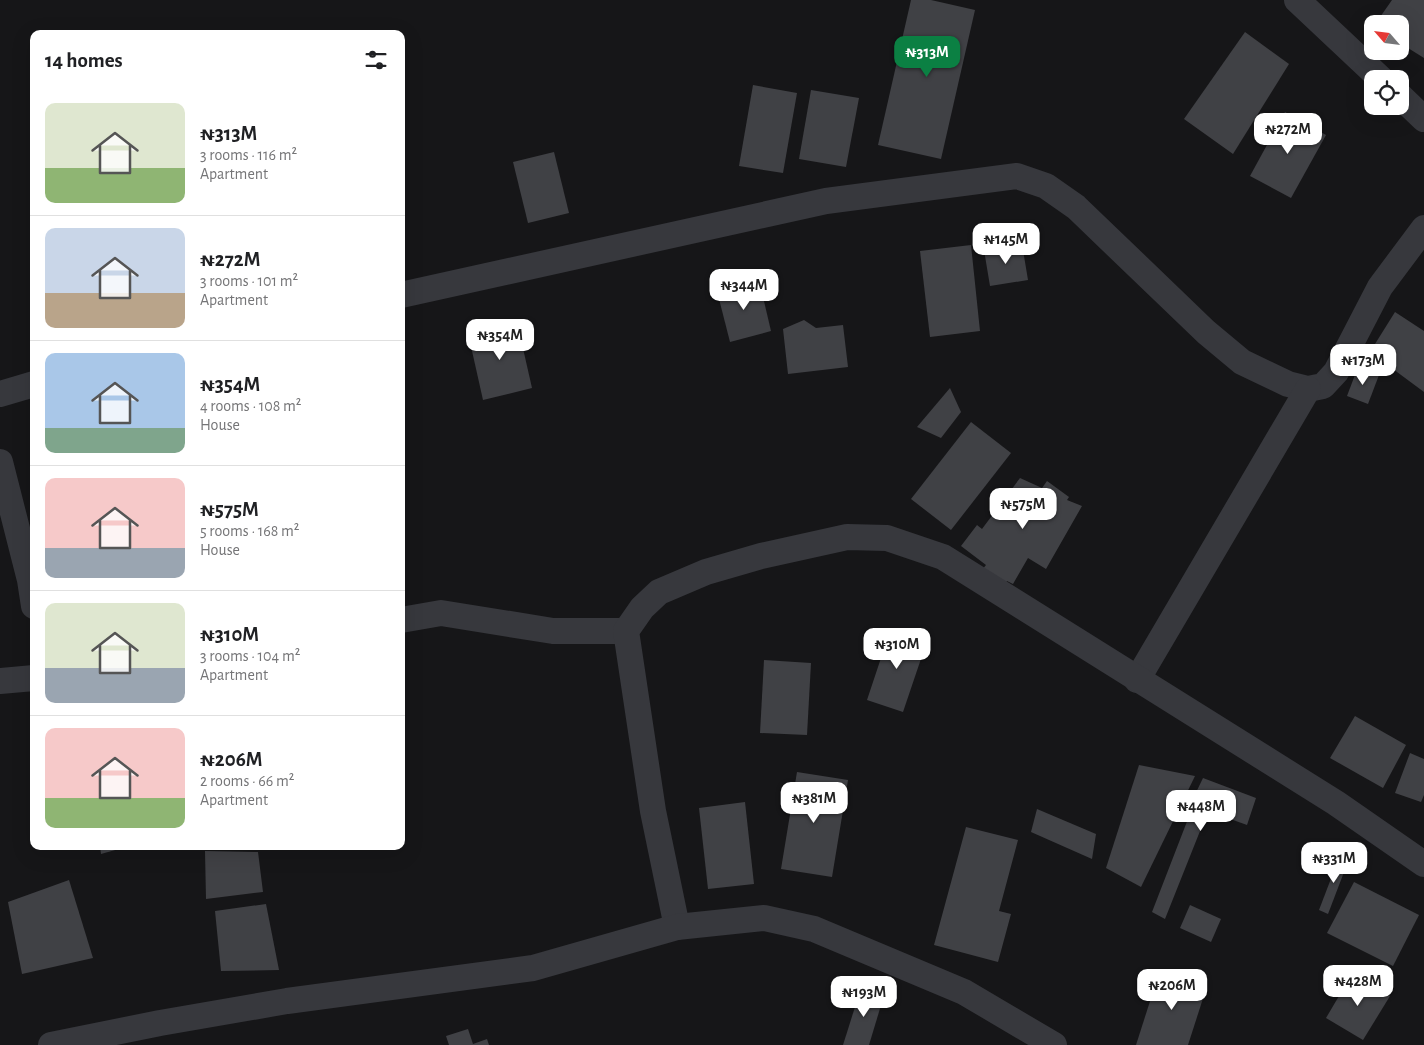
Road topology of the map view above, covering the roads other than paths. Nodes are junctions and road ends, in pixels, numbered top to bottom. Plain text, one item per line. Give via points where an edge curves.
1 (1297, 0) edge
2 (1372, 70) edge
3 (1409, 105) edge
4 (1424, 119) edge
5 (1424, 228) edge
6 (405, 294) edge
7 (30, 385) edge
8 (1308, 389) junction
9 (0, 394) edge
10 (0, 462) edge
11 (30, 586) edge
12 (405, 619) edge
13 (626, 631) junction
14 (30, 678) edge
15 (1137, 680) junction
16 (0, 681) edge
17 (1424, 864) edge
18 (677, 927) junction
19 (51, 1045) edge
20 (1054, 1045) edge

1 - 2 street
3 - 4 street
5 - 8 street via 1380,287 1336,372 1323,386
6 - 8 street via 826,201 1017,176 1046,186 1076,207 1206,332 1242,362 1288,384
7 - 9 street
8 - 15 street
10 - 11 street
12 - 13 street via 441,613 552,631
13 - 15 street via 642,608 659,592 706,572 847,537 887,538 943,557
13 - 18 street via 653,811
14 - 16 street
15 - 17 street via 1336,804
18 - 19 street via 533,968 287,1001
18 - 20 street via 764,918 814,929 964,992

